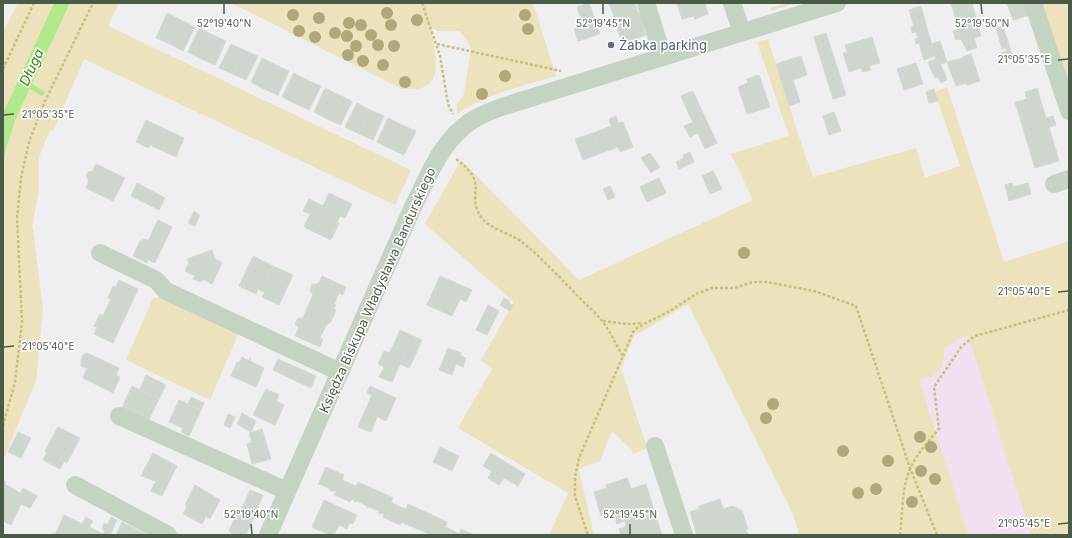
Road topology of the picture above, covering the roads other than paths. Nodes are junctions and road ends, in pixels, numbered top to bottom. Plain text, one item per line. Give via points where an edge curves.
1 (646, 3) edge
2 (732, 3) edge
3 (1033, 3) edge
4 (827, 5) edge
5 (742, 32) junction
6 (663, 57) junction
7 (1069, 111) edge
8 (100, 253) dead end
9 (340, 372) junction
10 (119, 416) dead end
11 (655, 446) dead end
12 (75, 485) dead end
13 (287, 491) junction
14 (168, 535) edge
15 (268, 535) edge
16 (684, 535) edge

1 - 6 street
2 - 5 street
3 - 7 street
4 - 5 street, Księdza Biskupa Władysława Bandurskiego
5 - 6 street, Księdza Biskupa Władysława Bandurskiego
6 - 9 street, Księdza Biskupa Władysława Bandurskiego via 508,105 479,116 462,128 442,150 412,208
8 - 9 street via 156,280 166,291
9 - 13 street, Księdza Biskupa Władysława Bandurskiego
10 - 13 street
11 - 16 street
12 - 14 street
13 - 15 street, Księdza Biskupa Władysława Bandurskiego

